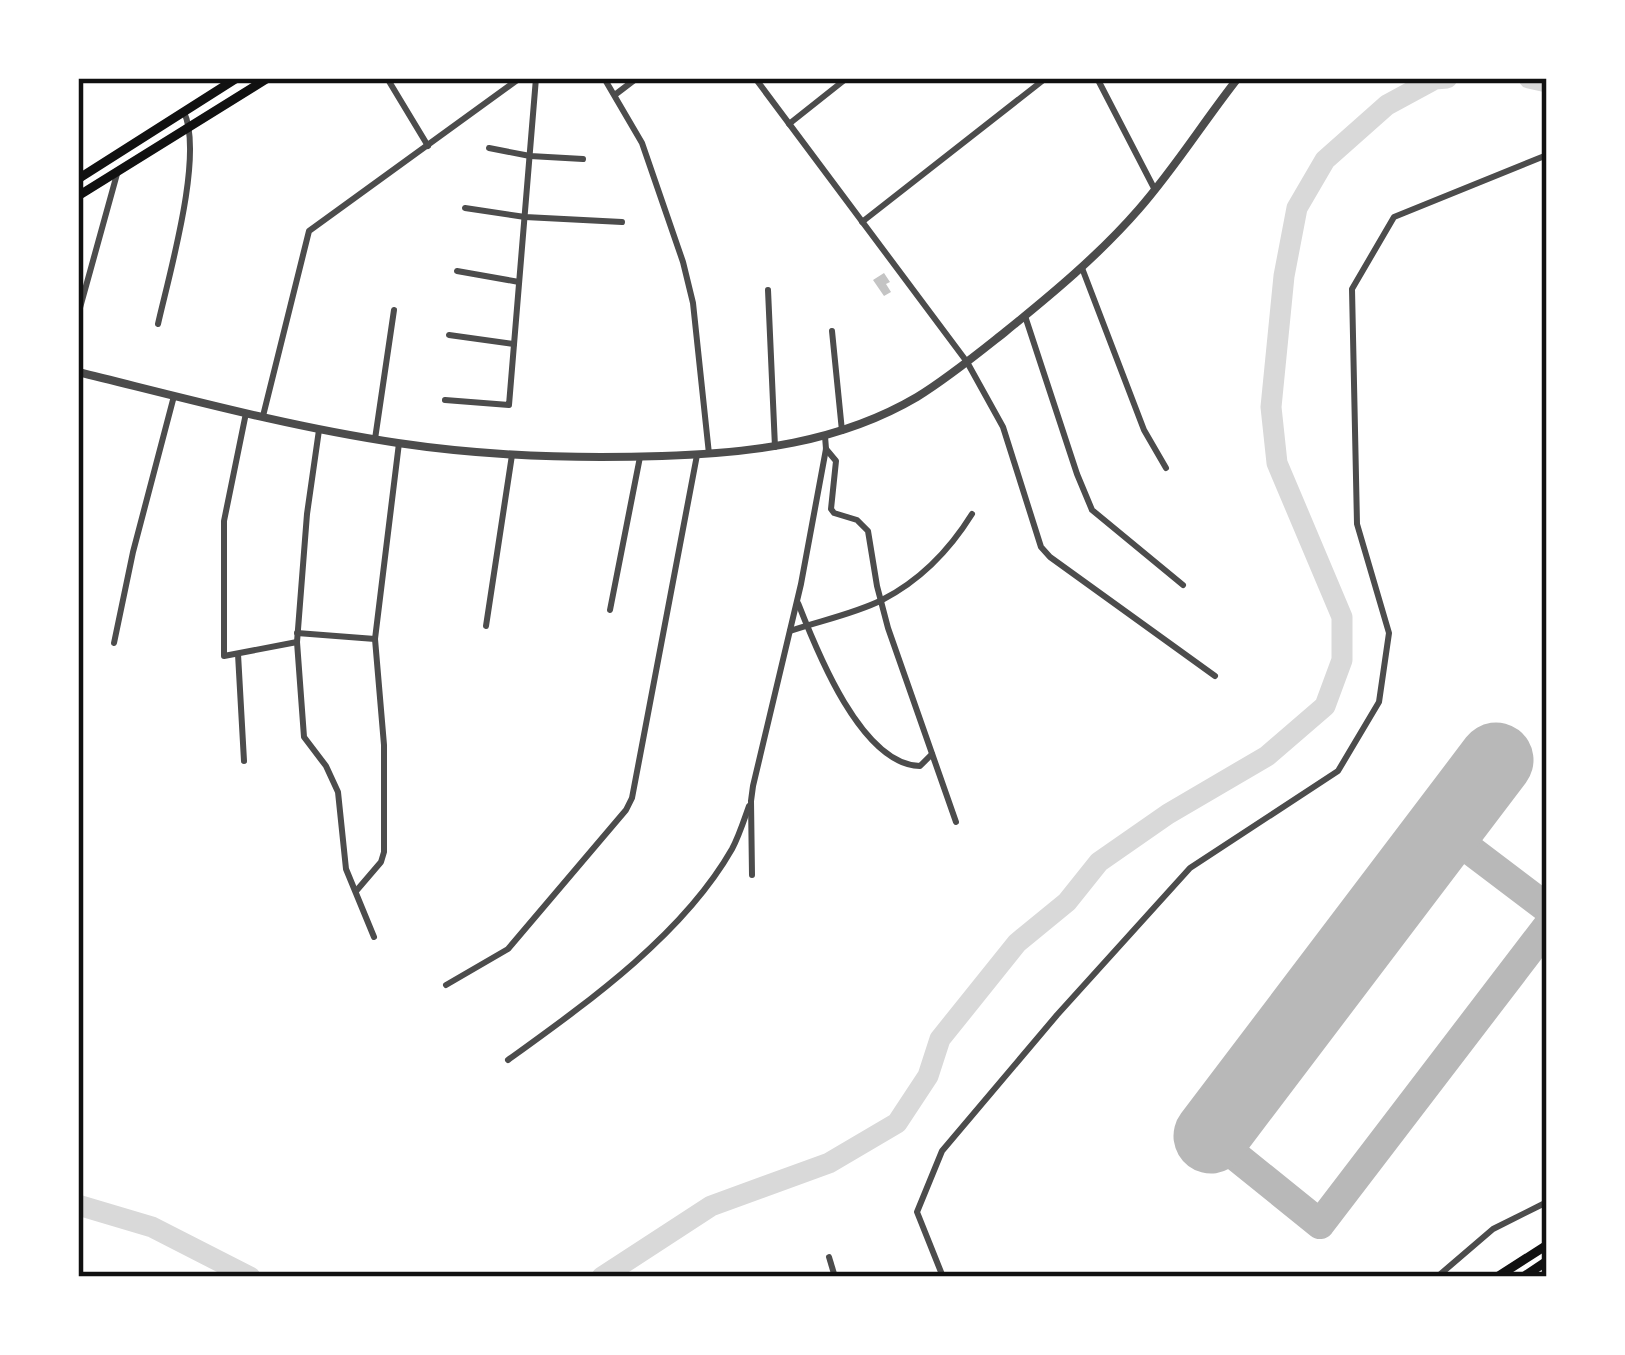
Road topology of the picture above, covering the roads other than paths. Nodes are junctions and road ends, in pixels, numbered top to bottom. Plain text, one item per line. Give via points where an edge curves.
1 (237, 78) edge
2 (268, 78) edge
3 (387, 78) edge
4 (520, 78) edge
5 (536, 78) edge
6 (604, 78) edge
7 (637, 78) edge
8 (755, 78) edge
9 (848, 78) edge
10 (1046, 78) edge
11 (1097, 78) edge
12 (1238, 78) edge
13 (615, 96) junction
14 (184, 112) junction
15 (789, 124) junction
16 (190, 127) junction
17 (428, 146) junction
18 (489, 148) dead end
19 (530, 155) junction
20 (1547, 155) edge
21 (583, 159) dead end
22 (118, 172) junction
23 (78, 179) edge
24 (1155, 190) junction
25 (78, 196) edge
26 (464, 208) dead end
27 (525, 217) junction
28 (622, 222) dead end
29 (862, 222) junction
30 (1082, 268) junction
31 (457, 271) dead end
32 (519, 282) junction
33 (768, 290) dead end
34 (394, 310) dead end
35 (78, 315) edge
36 (1025, 316) junction
37 (158, 324) dead end
38 (832, 332) dead end
39 (449, 335) dead end
40 (514, 344) junction
41 (967, 362) junction
42 (78, 371) edge
43 (174, 396) junction
44 (445, 400) dead end
45 (246, 413) junction
46 (262, 416) junction
47 (319, 429) junction
48 (842, 431) junction
49 (825, 436) junction
50 (374, 439) junction
51 (399, 443) junction
52 (775, 447) junction
53 (826, 449) junction
54 (709, 454) junction
55 (512, 455) junction
56 (697, 455) junction
57 (640, 457) junction
58 (1166, 467) dead end
59 (972, 514) dead end
60 (1183, 585) dead end
61 (797, 601) junction
62 (881, 601) junction
63 (610, 610) dead end
64 (807, 625) junction
65 (487, 626) dead end
66 (790, 631) junction
67 (297, 638) junction
68 (375, 640) junction
69 (114, 643) dead end
70 (238, 654) junction
71 (1215, 676) dead end
72 (932, 754) junction
73 (244, 761) dead end
74 (751, 801) junction
75 (956, 822) dead end
76 (752, 875) dead end
77 (356, 891) junction
78 (374, 937) dead end
79 (446, 985) dead end
80 (508, 1060) dead end
81 (1547, 1202) edge
82 (1547, 1245) edge
83 (829, 1257) dead end
84 (1547, 1261) edge
85 (835, 1277) edge
86 (944, 1277) edge
87 (1437, 1277) edge
88 (1497, 1277) edge
89 (1523, 1277) edge

1 - 14 main road
2 - 16 main road
3 - 17 street
4 - 17 street
5 - 19 street
6 - 13 street
7 - 13 street
8 - 15 street
9 - 15 street
10 - 29 street
11 - 24 street
12 - 24 street
13 - 54 street via 649,159 691,291
14 - 16 street
14 - 23 main road
15 - 29 street
16 - 22 main road
16 - 37 street via 185,204
17 - 46 street via 309,232
18 - 19 street
19 - 21 street
19 - 27 street
20 - 86 street via 1394,217 1352,289 1357,524 1389,632 1378,702 1338,771 1190,868 942,1151 917,1212
22 - 25 main road
22 - 35 street
24 - 30 street
26 - 27 street
27 - 28 street
27 - 32 street
29 - 41 street
30 - 36 street
30 - 58 street
31 - 32 street
32 - 40 street
33 - 52 street
34 - 50 street
36 - 41 street
36 - 60 street via 1092,511
38 - 48 street
39 - 40 street
40 - 44 street via 508,405
41 - 48 street
41 - 71 street via 1003,427 1041,547
42 - 43 street
43 - 45 street
43 - 69 street
45 - 46 street
45 - 70 street via 224,521 224,656
46 - 47 street
47 - 50 street
47 - 67 street
48 - 49 street
49 - 52 street
49 - 53 street
50 - 51 street
51 - 55 street
51 - 68 street
52 - 54 street
53 - 61 street
53 - 62 street via 836,461 831,509 868,531
54 - 56 street
55 - 57 street
55 - 65 street
56 - 57 street
56 - 79 street via 632,798 508,950
57 - 63 street
59 - 62 street via 934,565
61 - 64 street
61 - 66 street
62 - 64 street
62 - 72 street
64 - 66 street
64 - 72 street via 868,735 914,767
66 - 74 street
67 - 68 street
67 - 70 street
67 - 77 street via 304,737 338,792
68 - 77 street via 384,852
70 - 73 street
72 - 75 street
74 - 76 street
74 - 80 street via 729,854 680,917
77 - 78 street
81 - 87 street via 1492,1229
82 - 88 main road
83 - 85 street
84 - 89 main road

